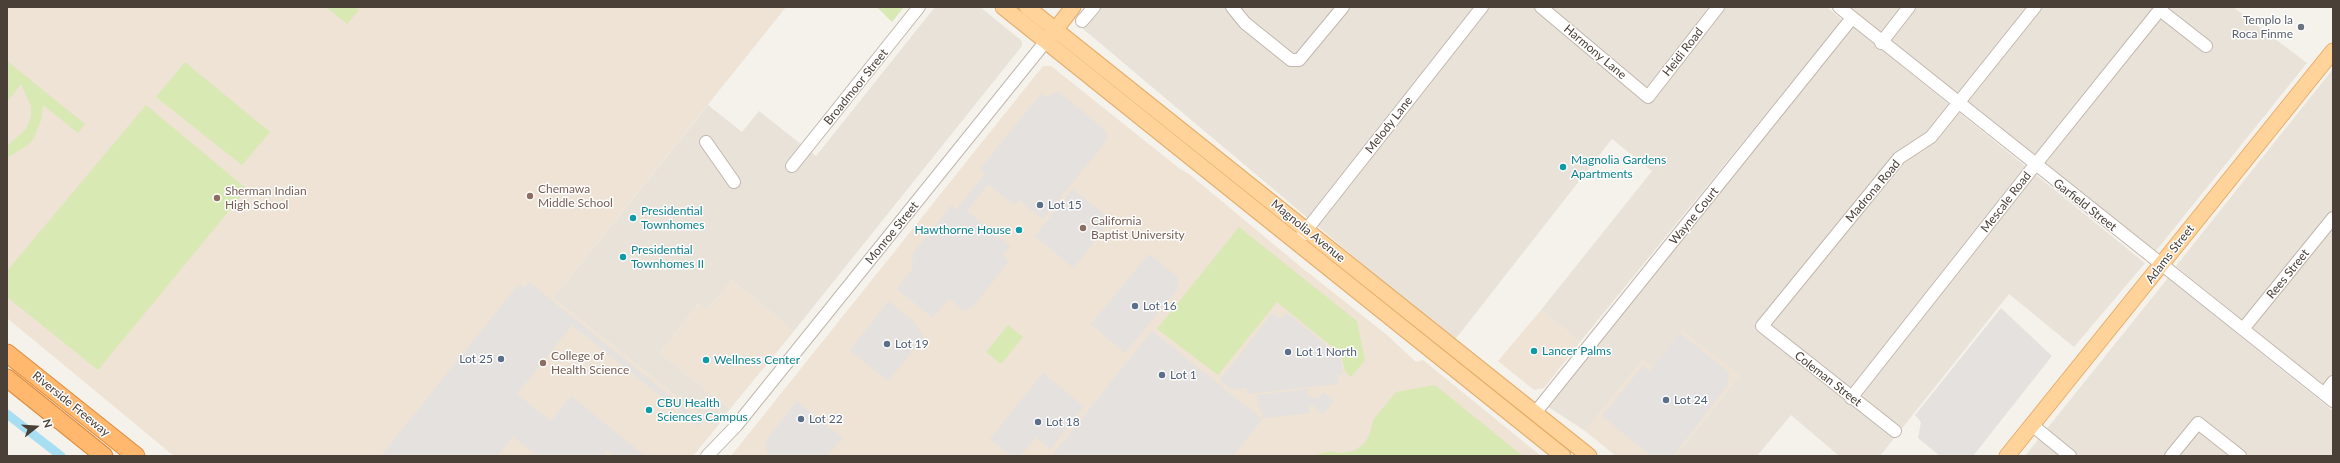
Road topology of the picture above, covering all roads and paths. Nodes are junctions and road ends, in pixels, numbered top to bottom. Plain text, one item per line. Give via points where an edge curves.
1 (919, 7) edge
2 (1003, 7) edge
3 (1027, 7) edge
4 (1073, 7) edge
5 (1094, 7) edge
6 (1232, 7) edge
7 (1343, 7) edge
8 (1482, 7) edge
9 (1541, 7) edge
10 (1718, 7) edge
11 (1839, 7) edge
12 (1910, 7) edge
13 (2035, 7) edge
14 (2161, 8) edge
15 (1852, 18) junction
16 (1082, 21) dead end
17 (1056, 30) junction
18 (1046, 41) junction
19 (1881, 42) junction
20 (2206, 46) dead end
21 (2333, 51) edge
22 (1648, 97) joint
23 (1958, 103) junction
24 (706, 142) dead end
25 (2034, 165) junction
26 (792, 166) dead end
27 (734, 182) dead end
28 (2333, 218) edge
29 (1306, 230) junction
30 (1296, 242) junction
31 (2161, 264) junction
32 (1762, 326) joint
33 (2244, 329) junction
34 (7, 353) edge
35 (7, 378) edge
36 (2333, 382) edge
37 (1852, 398) junction
38 (2328, 398) edge
39 (1535, 413) junction
40 (2032, 425) junction
41 (1526, 426) junction
42 (1895, 431) dead end
43 (104, 456) edge
44 (136, 456) edge
45 (707, 456) edge
46 (1563, 456) edge
47 (1589, 456) edge
48 (2007, 456) edge
49 (2070, 456) edge
50 (2171, 456) edge
51 (2240, 456) edge

1 - 26 street, Broadmoor Street
2 - 18 main road, Magnolia Avenue
3 - 17 main road, Magnolia Avenue
4 - 17 main road, Monroe Street
5 - 16 street
6 - 7 street via 1245,22 1291,60 1299,60
8 - 29 street, Melody Lane
9 - 22 street, Harmony Lane
10 - 22 street, Heidi Road
11 - 15 street, Garfield Street
12 - 19 street
13 - 23 street, Madrona Road
14 - 20 street
14 - 25 street, Mescale Road
15 - 19 street, Garfield Street
15 - 39 street, Wayne Court
17 - 18 main road, Monroe Street
17 - 29 main road, Magnolia Avenue
18 - 30 main road, Magnolia Avenue
18 - 45 street, Monroe Street via 736,426
19 - 23 street, Garfield Street
21 - 31 main road, Adams Street
23 - 25 street, Garfield Street
23 - 32 street, Madrona Road via 1931,137 1899,158
24 - 27 street
25 - 31 street, Garfield Street
25 - 37 street, Mescale Road
28 - 33 street, Rees Street
29 - 30 street, Melody Lane
29 - 39 main road, Magnolia Avenue
30 - 41 main road, Magnolia Avenue
31 - 33 street, Garfield Street
31 - 40 main road, Adams Street
32 - 37 street, Coleman Street
33 - 38 street, Garfield Street
34 - 44 highway, Riverside Freeway
35 - 43 highway, Riverside Freeway
36 - 38 street
37 - 42 street, Coleman Street
39 - 41 main road
39 - 47 main road, Magnolia Avenue
40 - 48 main road, Adams Street
40 - 49 street
41 - 46 main road, Magnolia Avenue
50 - 51 street via 2198,423

